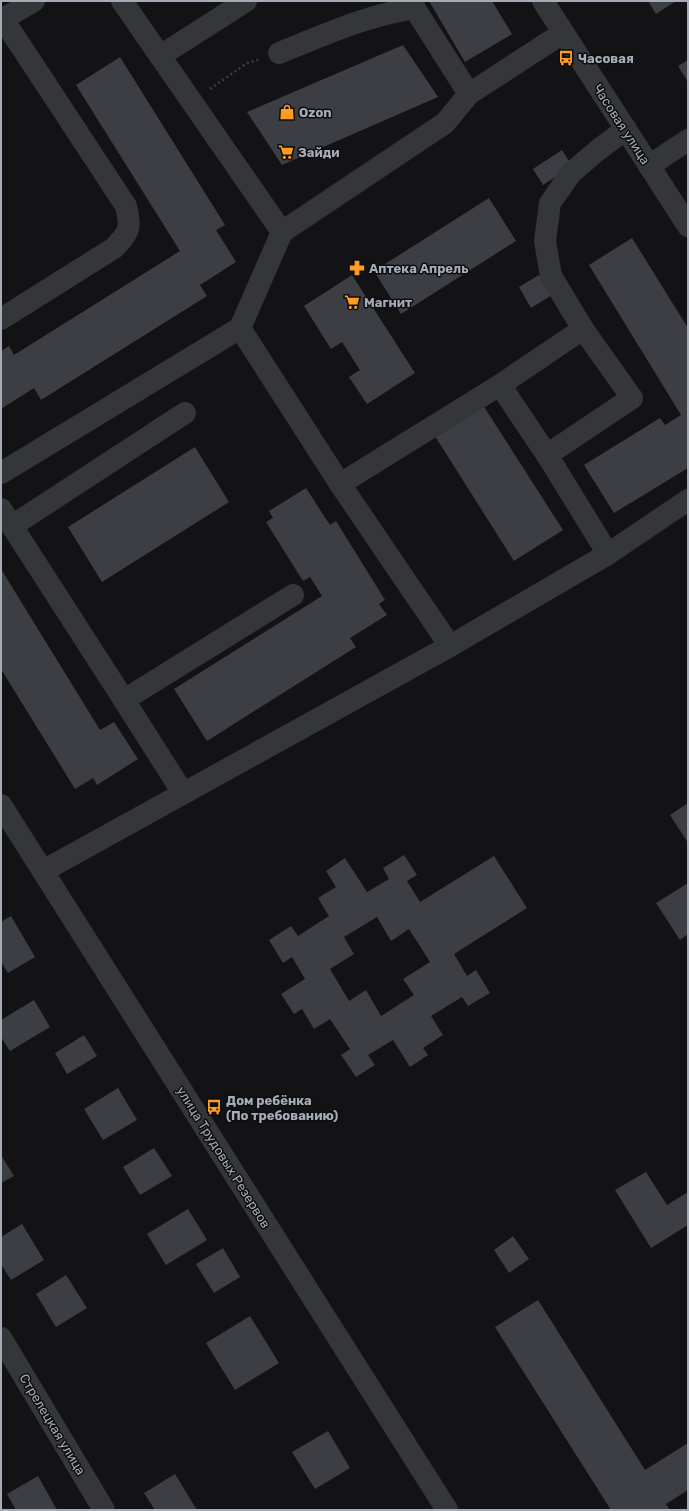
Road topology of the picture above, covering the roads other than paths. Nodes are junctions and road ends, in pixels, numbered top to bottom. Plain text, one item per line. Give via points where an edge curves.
1 (34, 1) edge
2 (122, 1) edge
3 (246, 1) edge
4 (543, 1) edge
5 (412, 5) edge
6 (2, 19) edge
7 (563, 33) junction
8 (279, 53) road end
9 (160, 56) junction
10 (469, 94) junction
11 (626, 129) junction
12 (688, 140) edge
13 (649, 166) junction
14 (688, 226) edge
15 (282, 232) junction
16 (1, 319) edge
17 (240, 328) junction
18 (583, 329) junction
19 (500, 385) junction
20 (185, 413) dead end
21 (546, 456) junction
22 (1, 473) edge
23 (340, 484) junction
24 (688, 500) edge
25 (6, 518) edge
26 (608, 554) junction
27 (292, 594) dead end
28 (450, 646) junction
29 (124, 700) junction
30 (183, 793) junction
31 (1, 805) edge
32 (43, 871) junction
33 (1, 1338) edge
34 (104, 1510) edge
35 (447, 1510) edge

1 - 6 street
2 - 9 street
3 - 9 street
4 - 7 street, Часовая улица
5 - 8 street via 360,20
5 - 10 street
6 - 16 street via 126,206 129,221 127,235 114,248
7 - 10 street
7 - 11 street, Часовая улица
9 - 15 street
10 - 15 street via 445,122
11 - 13 street, Часовая улица
11 - 18 street via 571,174 550,203 545,241 551,276
12 - 13 street
13 - 14 street, Часовая улица
15 - 17 street
17 - 22 street
17 - 23 street
18 - 19 street
18 - 21 street via 632,398
19 - 21 street
19 - 23 street
20 - 25 street
21 - 26 street
23 - 28 street
24 - 26 street
25 - 29 street
26 - 28 street
27 - 29 street
28 - 30 street
29 - 30 street
30 - 32 street
31 - 32 street, улица Трудовых Резервов
32 - 35 street, улица Трудовых Резервов
33 - 34 street, Стрелецкая улица

